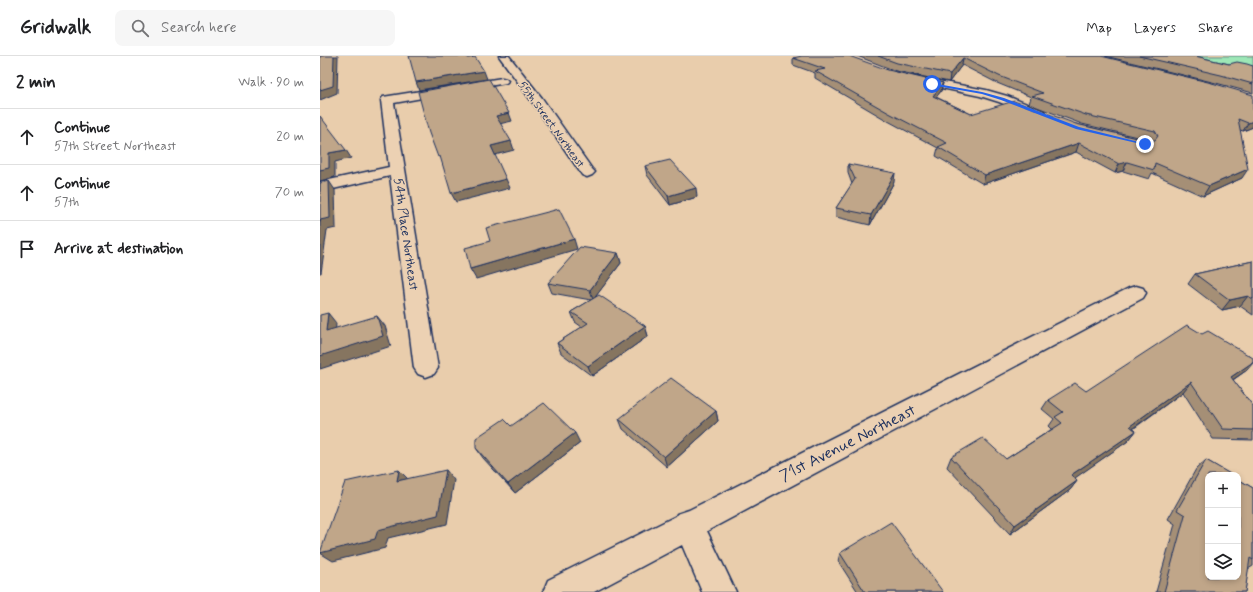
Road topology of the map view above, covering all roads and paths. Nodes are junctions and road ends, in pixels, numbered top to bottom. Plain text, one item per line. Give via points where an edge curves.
1 (504, 56) edge
2 (899, 76) edge
3 (502, 81) dead end
4 (1049, 118) edge
5 (397, 170) junction
6 (587, 172) dead end
7 (320, 187) edge
8 (1136, 293) dead end
9 (426, 368) dead end
10 (688, 524) junction
11 (560, 592) edge
12 (719, 592) edge

1 - 6 street, 55th Street Northeast
2 - 4 street via 982,93
3 - 5 street, 54th Place Northeast via 387,100
5 - 7 street
5 - 9 street, 54th Place Northeast
8 - 10 street, 71st Avenue Northeast
10 - 11 street, 71st Avenue Northeast
10 - 12 street

